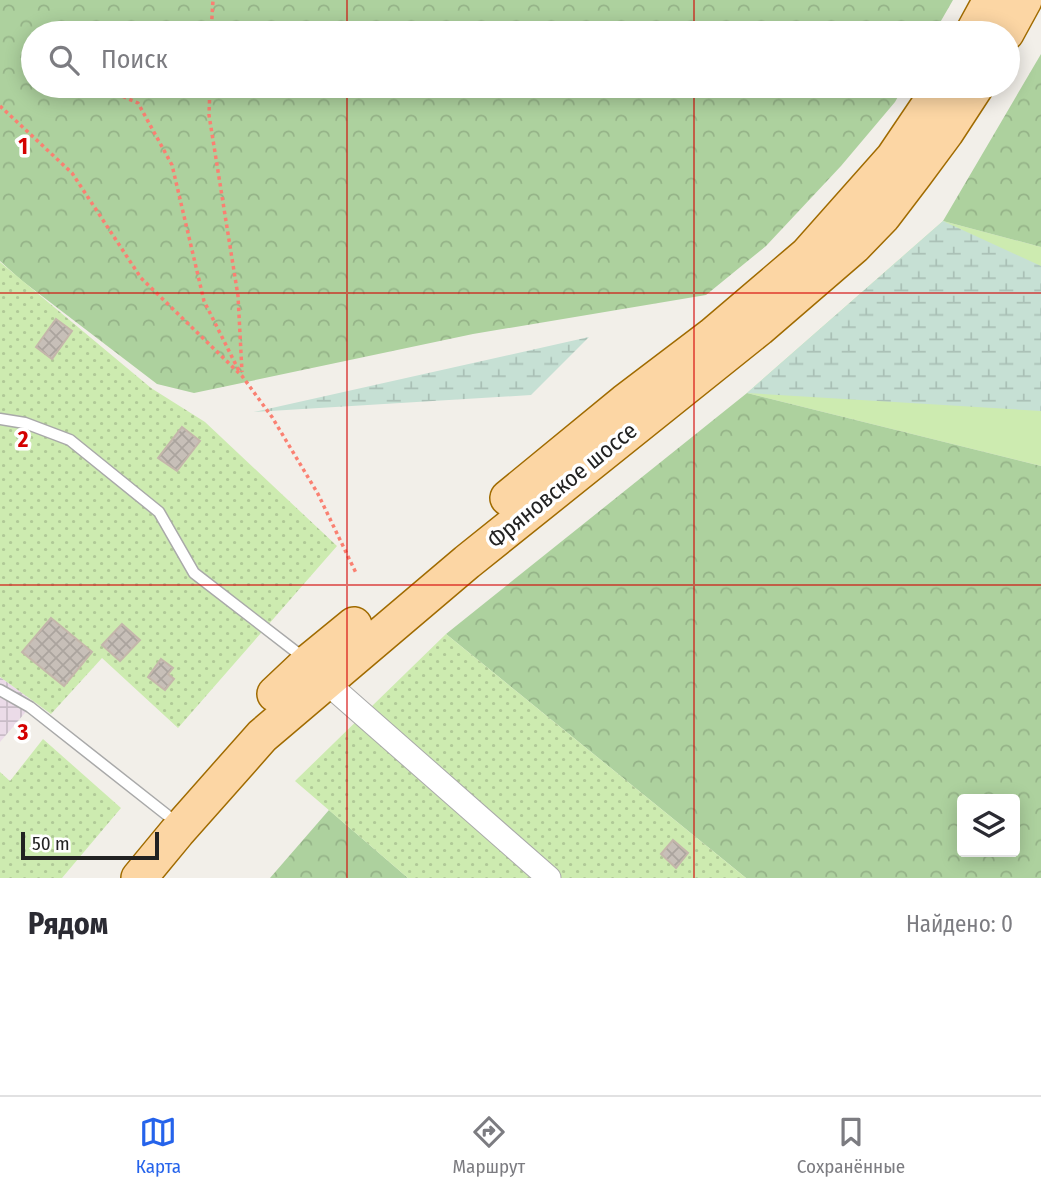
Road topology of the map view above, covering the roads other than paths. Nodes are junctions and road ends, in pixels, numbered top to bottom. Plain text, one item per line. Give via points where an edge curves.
1 (991, 0) edge
2 (1024, 0) edge
3 (980, 21) edge
4 (1013, 21) edge
5 (934, 98) edge
6 (968, 98) edge
7 (0, 419) edge
8 (317, 671) junction
9 (0, 690) edge
10 (167, 815) junction
11 (113, 878) edge
12 (139, 878) edge
13 (549, 878) edge

1 - 3 main road
2 - 4 main road
5 - 8 main road, Фряновское шоссе via 894,157 807,256 615,411
6 - 8 main road, Фряновское шоссе via 883,216 854,246 467,562
7 - 8 lane via 69,440 159,512 194,573
8 - 10 main road, Фряновское шоссе via 245,723
8 - 12 main road, Фряновское шоссе
8 - 13 street
9 - 10 lane via 30,707
10 - 11 main road, Фряновское шоссе

